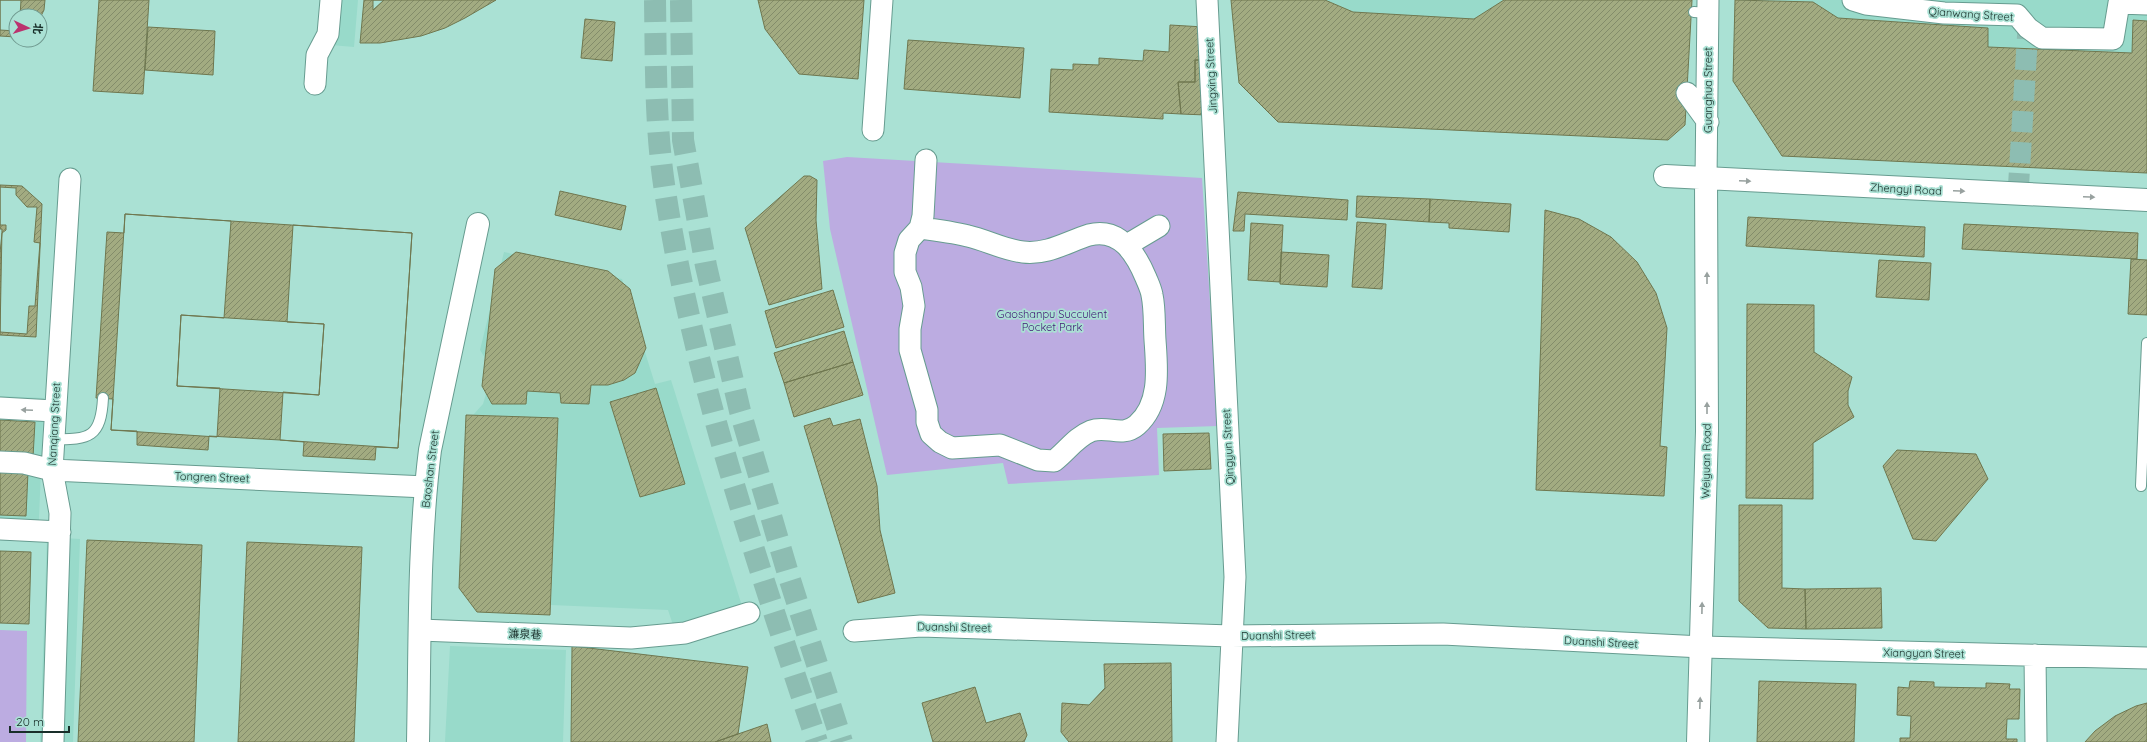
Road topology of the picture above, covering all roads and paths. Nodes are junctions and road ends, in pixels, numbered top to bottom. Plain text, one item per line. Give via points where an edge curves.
1 (331, 0) edge
2 (882, 0) edge
3 (1207, 0) edge
4 (1862, 1) edge
5 (2147, 4) edge
6 (1703, 8) edge
7 (315, 84) dead end
8 (1687, 93) dead end
9 (1708, 122) junction
10 (873, 130) dead end
11 (1215, 152) joint
12 (926, 160) dead end
13 (1664, 176) dead end
14 (70, 178) dead end
15 (1706, 180) junction
16 (2147, 200) edge
17 (478, 224) dead end
18 (1159, 226) dead end
19 (920, 228) junction
20 (1127, 245) junction
21 (2147, 343) edge
22 (103, 398) dead end
23 (0, 408) edge
24 (54, 411) junction
25 (53, 439) junction
26 (0, 462) edge
27 (52, 470) junction
28 (426, 486) junction
29 (2141, 486) dead end
30 (0, 529) edge
31 (60, 532) junction
32 (749, 613) dead end
33 (420, 630) junction
34 (854, 631) dead end
35 (1231, 636) junction
36 (1702, 647) junction
37 (2035, 655) junction
38 (2147, 658) edge
39 (53, 742) edge
40 (418, 742) edge
41 (1227, 742) edge
42 (1698, 742) edge
43 (2036, 742) edge

1 - 7 street via 328,34 317,55
2 - 10 street
3 - 11 street, Jingxing Street
4 - 5 street, Qianwang Street via 1944,13 2017,16 2042,38 2112,39 2119,3
6 - 9 street, Guanghua Street
8 - 9 street
9 - 15 street, Guanghua Street
11 - 35 street, Qingyun Street via 1235,577
12 - 19 street
13 - 15 street, Zhengyi Road
14 - 24 street, Nanqiang Street
15 -> 16 street, Zhengyi Road
36 -> 15 street, Weiyuan Road via 1707,431
17 - 28 street, Baoshan Street via 430,450
18 - 20 street
19 - 20 street via 968,236 1023,252 1051,250 1098,234 1114,237
19 - 20 street via 909,240 905,253 905,272 914,306 910,350 931,434 952,448 1000,445 1038,460 1054,461 1090,431 1129,430 1136,426 1151,407 1156,365 1152,294 1141,266
21 - 29 lane
22 - 25 lane via 101,423 96,429 79,439
24 -> 23 street
24 - 25 street, Nanqiang Street
25 - 27 street, Nanqiang Street
26 - 27 street, Tongren Street via 24,463
27 - 28 street, Tongren Street
27 - 31 street, Nanqiang Street via 60,514
28 - 33 street, Baoshan Street
30 - 31 street
31 - 39 street, Nanqiang Street
32 - 33 street, 濂泉巷 via 684,633 631,638
33 - 40 street, Baoshan Street
34 - 35 street, Duanshi Street via 921,626
35 - 36 street, Duanshi Street via 1443,634
35 - 41 street, Qingyun Street
36 - 37 street, Xiangyan Street
42 -> 36 street, Weiyuan Road
37 - 38 street, Xiangyan Street
37 - 43 street

